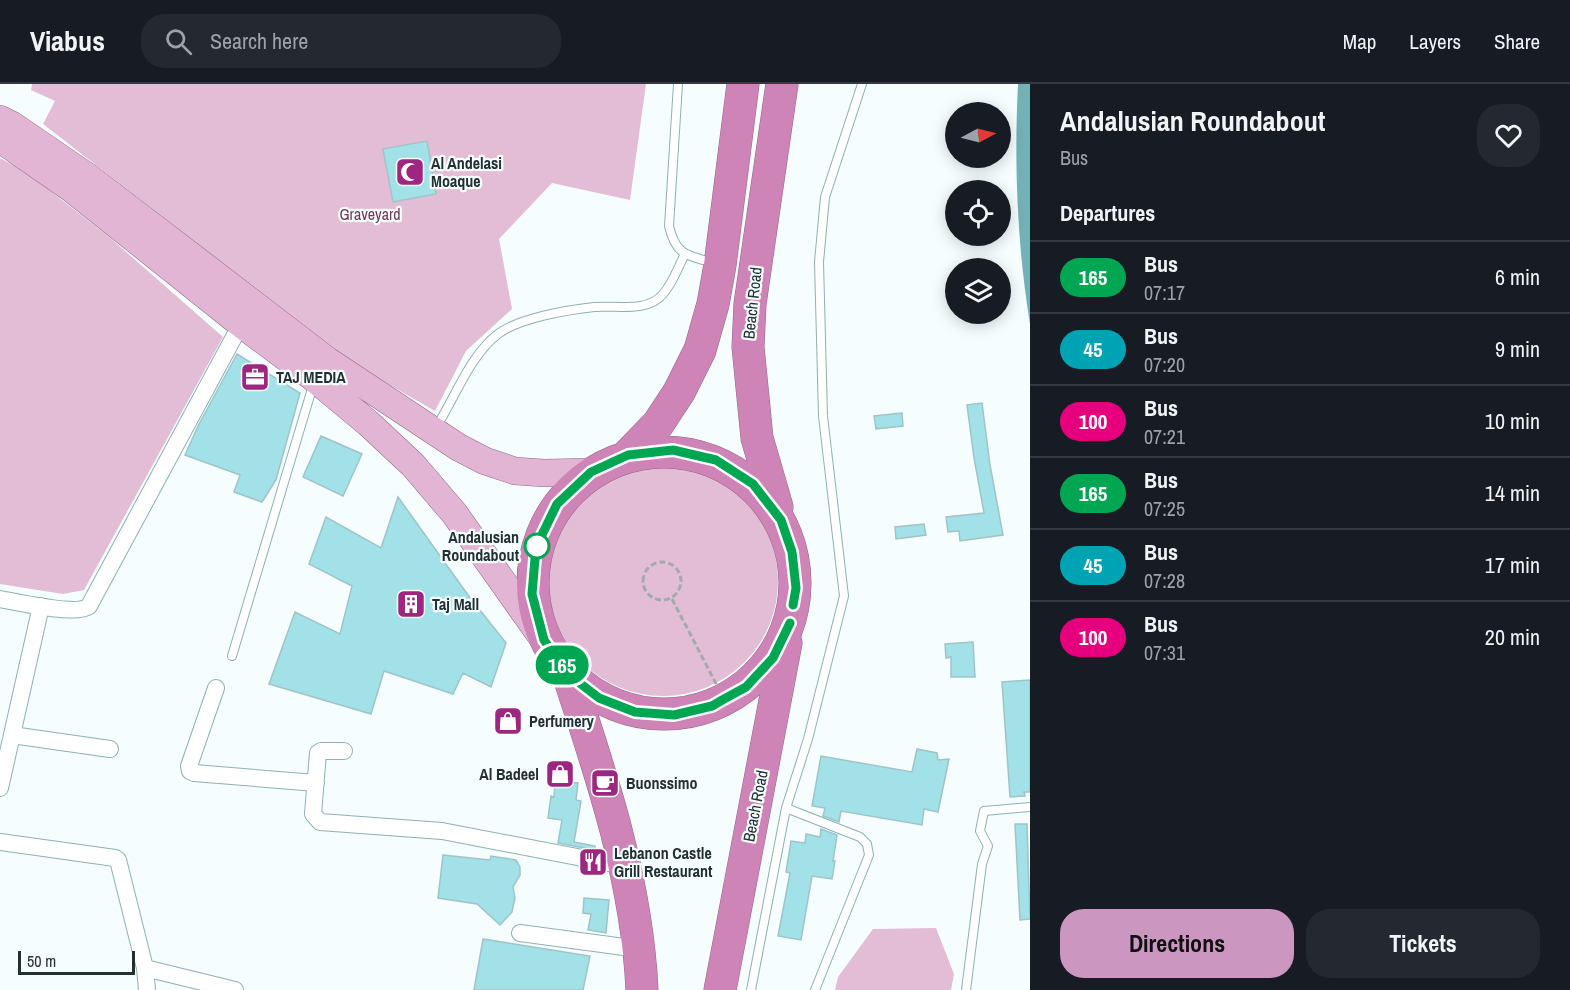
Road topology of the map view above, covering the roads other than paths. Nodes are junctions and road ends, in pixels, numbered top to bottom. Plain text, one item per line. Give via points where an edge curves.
1 (678, 84) edge
2 (743, 84) edge
3 (782, 84) edge
4 (862, 84) edge
5 (0, 119) edge
6 (0, 139) edge
7 (80, 183) junction
8 (685, 254) junction
9 (720, 265) junction
10 (241, 324) junction
11 (315, 379) junction
12 (433, 432) junction
13 (628, 455) junction
14 (591, 472) junction
15 (781, 520) junction
16 (0, 599) edge
17 (40, 606) junction
18 (790, 623) junction
19 (544, 640) junction
20 (232, 656) dead end
21 (568, 674) junction
22 (216, 688) dead end
23 (12, 735) junction
24 (110, 749) dead end
25 (344, 751) dead end
26 (316, 783) junction
27 (0, 788) edge
28 (1030, 807) edge
29 (786, 808) junction
30 (0, 842) edge
31 (624, 866) junction
32 (520, 933) dead end
33 (639, 949) junction
34 (145, 968) junction
35 (147, 990) edge
36 (235, 990) edge
37 (642, 990) edge
38 (720, 990) edge
39 (751, 990) edge
40 (815, 990) edge
41 (966, 990) edge

1 - 8 lane via 669,226 673,244
2 - 9 highway
3 - 15 highway, Beach Road via 750,304 748,348 757,438
4 - 29 lane via 825,196 819,262 823,416 844,596 808,739
5 - 7 main road
6 - 7 main road
7 - 10 main road
7 - 12 main road
8 - 9 lane
8 - 12 lane via 663,295 650,303 592,307 532,319 497,334 481,351
9 - 13 highway via 700,350 658,424
10 - 11 main road
10 - 17 street via 89,606 82,610
11 - 19 main road via 413,465 454,513
11 - 20 lane
12 - 14 main road via 485,461 514,471
13 - 14 highway
13 - 15 highway via 673,450 716,460 753,484
14 - 19 highway via 557,504 536,547 532,594
15 - 18 highway via 792,552 796,588
16 - 17 street
17 - 23 street
18 - 21 highway via 773,658 746,687 712,706 674,715 635,712 599,698
18 - 38 highway, Beach Road
19 - 21 highway
21 - 31 highway via 612,810
22 - 26 street via 189,771
23 - 24 street
23 - 27 street
25 - 26 street via 318,753
26 - 31 street via 313,814 320,822 442,831
28 - 41 lane via 984,811 980,831 988,846 982,864
29 - 39 lane
29 - 40 lane via 860,837 867,844 869,855
30 - 34 street via 115,858
31 - 33 highway
32 - 33 street
33 - 37 highway
34 - 35 street
34 - 36 street

